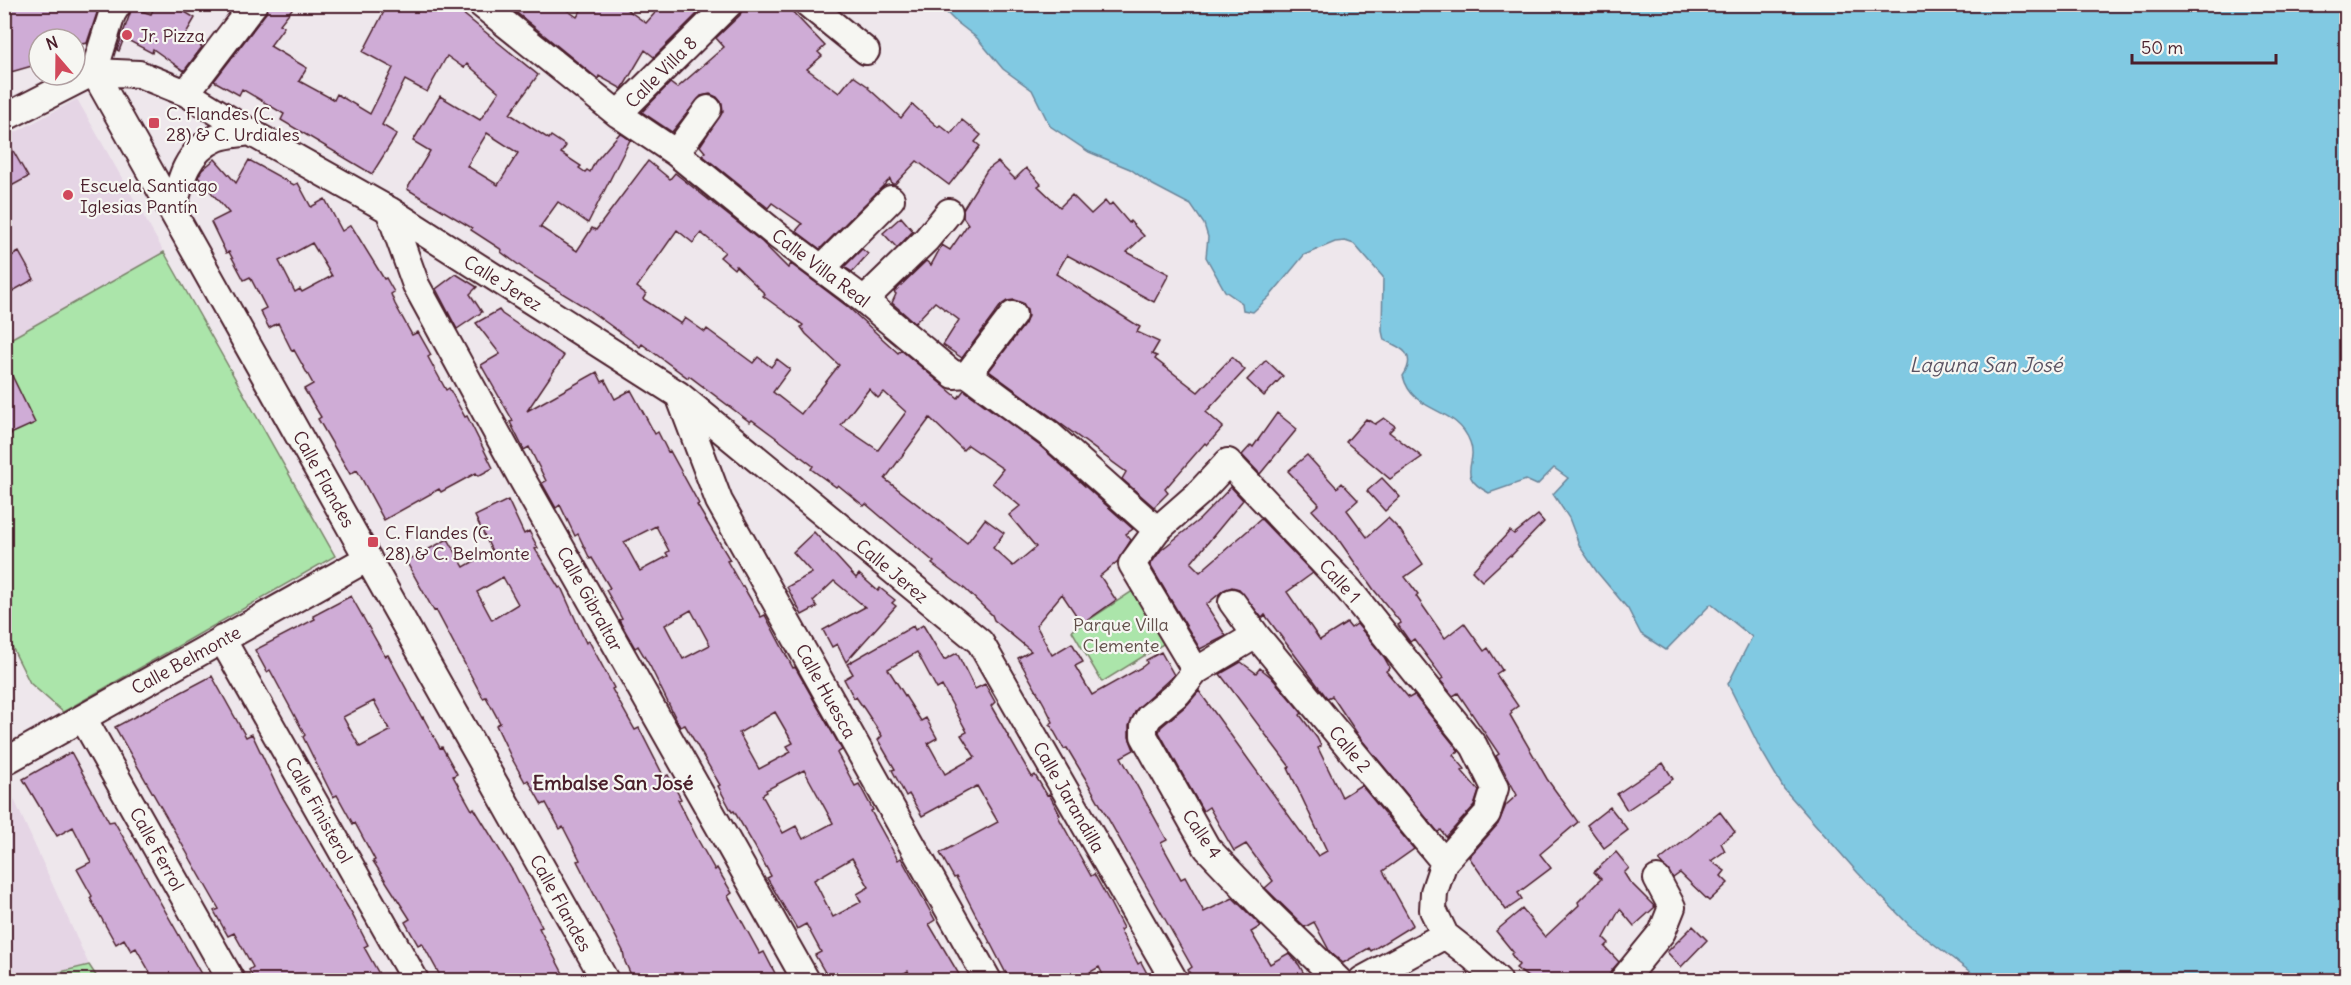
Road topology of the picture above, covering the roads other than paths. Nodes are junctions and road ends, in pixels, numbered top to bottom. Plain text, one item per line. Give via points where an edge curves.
1 (118, 4) edge
2 (254, 4) edge
3 (481, 4) edge
4 (729, 4) edge
5 (808, 4) edge
6 (866, 51) dead end
7 (94, 72) junction
8 (186, 93) junction
9 (708, 109) dead end
10 (618, 114) junction
11 (4, 118) edge
12 (250, 132) junction
13 (676, 153) junction
14 (891, 199) dead end
15 (389, 210) junction
16 (173, 211) junction
17 (949, 212) dead end
18 (822, 268) junction
19 (864, 300) junction
20 (1013, 315) dead end
21 (968, 374) junction
22 (679, 394) junction
23 (1157, 530) junction
24 (368, 558) junction
25 (1232, 602) dead end
26 (954, 622) joint
27 (1256, 635) junction
28 (222, 639) junction
29 (1196, 671) junction
30 (83, 718) junction
31 (4, 762) edge
32 (1444, 862) junction
33 (1657, 879) dead end
34 (1444, 935) junction
35 (231, 981) edge
36 (415, 981) edge
37 (605, 981) edge
38 (806, 981) edge
39 (988, 981) edge
40 (1174, 981) edge
41 (1338, 981) edge
42 (1362, 981) edge
43 (1498, 981) edge
44 (1623, 981) edge

1 - 7 street
2 - 8 street
3 - 10 street, Calle Villa Real
4 - 10 street, Calle Villa 8
5 - 6 street
7 - 8 street, Calle Jerez via 139,74
7 - 11 street, Calle Jerez
7 - 16 street, Calle Flandes
8 - 12 street, Calle Jerez
9 - 13 street
10 - 13 street, Calle Villa Real
12 - 15 street, Calle Jerez
12 - 16 street via 217,138 191,157
13 - 18 street, Calle Villa Real
14 - 18 street
15 - 22 street, Calle Jerez
15 - 38 street, Calle Gibraltar via 416,285
16 - 24 street, Calle Flandes
17 - 19 street
18 - 19 street, Calle Villa Real
19 - 21 street, Calle Villa Real via 954,375
20 - 21 street
21 - 23 street, Calle Villa Real via 1049,434
22 - 26 street, Calle Jerez
22 - 39 street, Calle Huesca via 719,501
23 - 29 street, Calle 1 via 1132,564
23 - 32 street, Calle 1 via 1228,462 1349,590 1474,746 1495,788 1487,814
24 - 28 street, Calle Belmonte
24 - 37 street, Calle Flandes
25 - 27 street, Calle 2
26 - 40 street, Calle Jarandilla via 980,642
27 - 29 street
27 - 32 street, Calle 2
28 - 30 street, Calle Belmonte
28 - 36 street, Calle Finisterol
29 - 41 street, Calle 4 via 1178,693 1149,717 1144,736 1207,848
30 - 31 street, Calle Belmonte
30 - 35 street, Calle Ferrol
32 - 34 street, Calle 1 via 1432,910
33 - 44 street via 1672,907 1662,932
34 - 42 street
34 - 43 street

